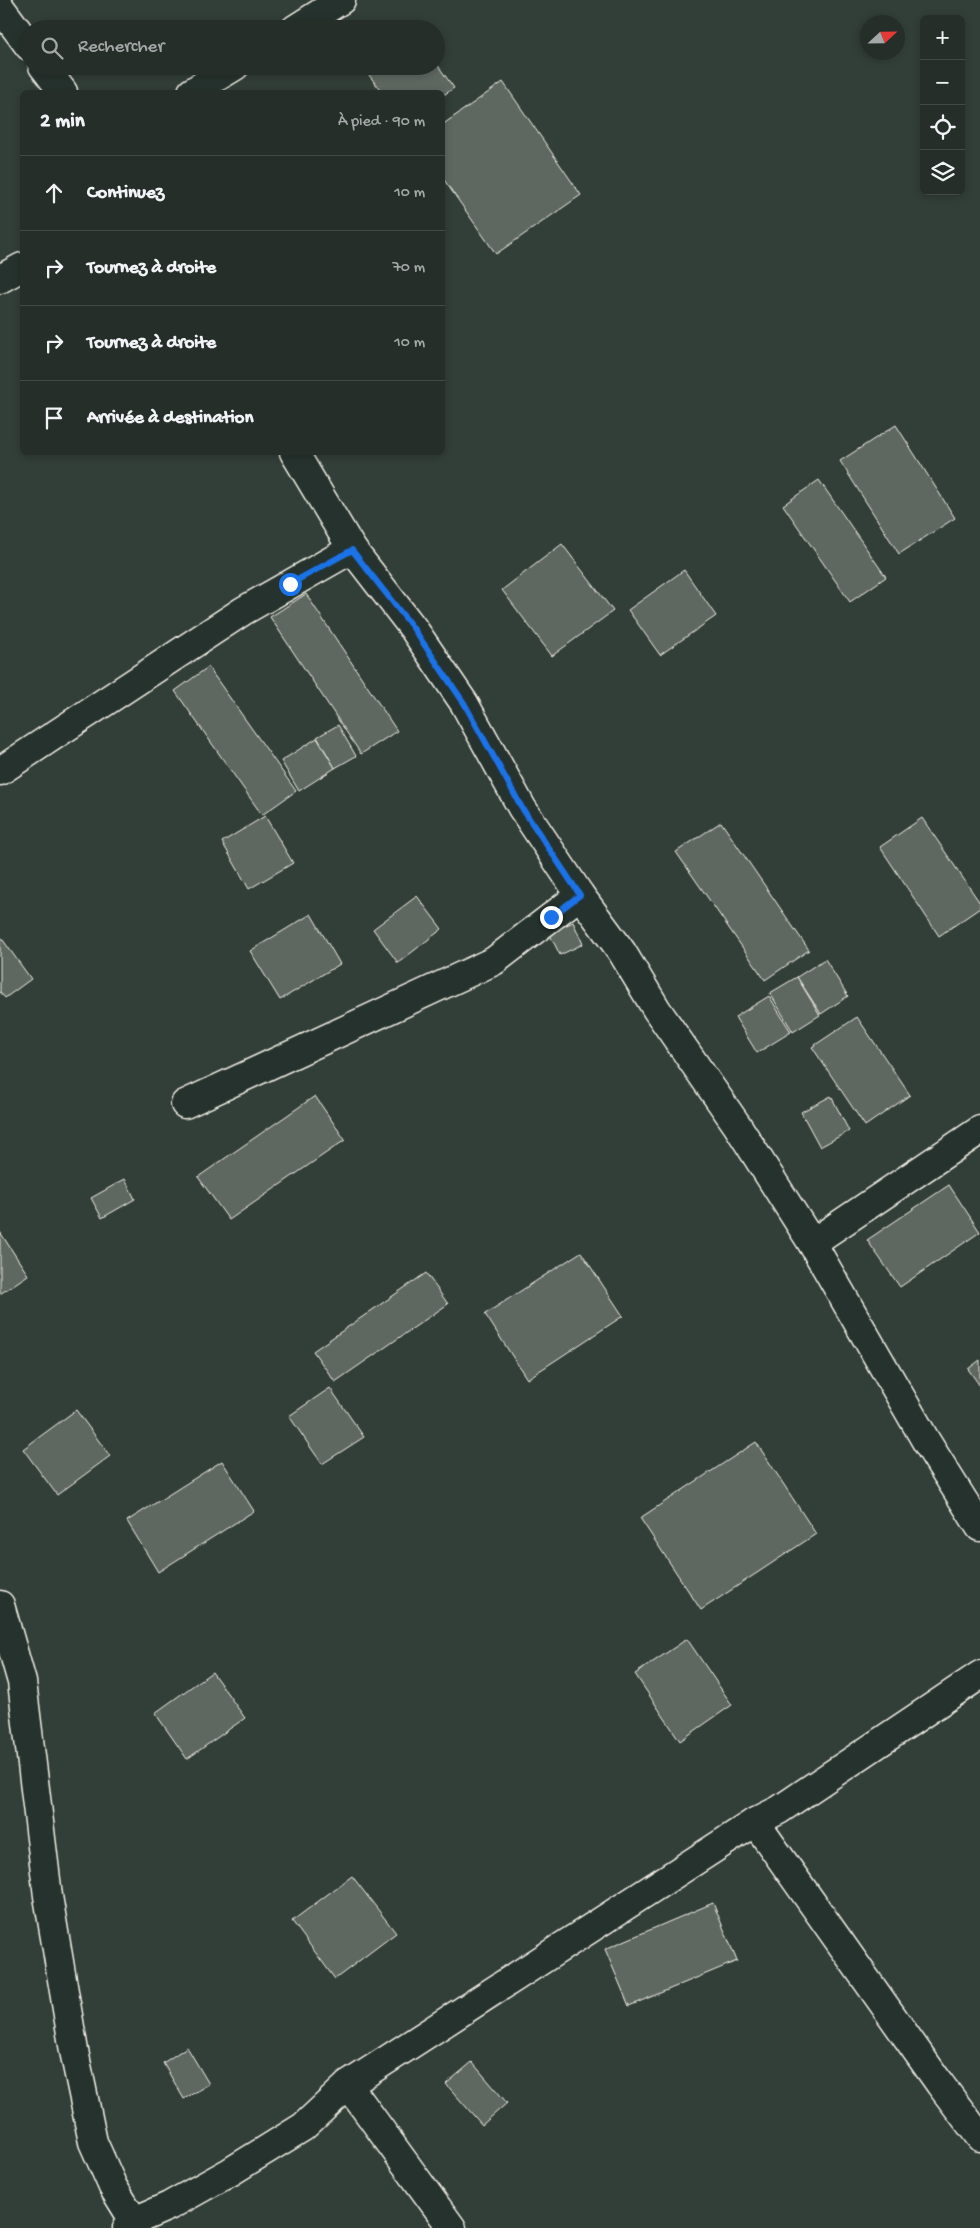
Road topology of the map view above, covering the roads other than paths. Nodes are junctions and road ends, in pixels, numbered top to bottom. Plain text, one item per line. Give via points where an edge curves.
1 (342, 0) edge
2 (0, 7) edge
3 (310, 20) edge
4 (20, 34) edge
5 (51, 75) edge
6 (220, 75) edge
7 (62, 90) edge
8 (195, 90) edge
9 (20, 269) edge
10 (0, 279) edge
11 (296, 455) edge
12 (352, 550) junction
13 (0, 771) edge
14 (580, 895) junction
15 (185, 1104) dead end
16 (980, 1130) edge
17 (812, 1243) junction
18 (980, 1527) edge
19 (0, 1605) edge
20 (0, 1653) edge
21 (980, 1675) edge
22 (22, 1682) junction
23 (755, 1822) junction
24 (348, 2085) junction
25 (980, 2137) edge
26 (130, 2225) edge
27 (452, 2228) edge

1 - 3 street
2 - 4 street
5 - 7 street
6 - 8 street
9 - 10 street
11 - 12 street
12 - 13 street via 243,611
12 - 14 street via 413,628 464,703 522,808
14 - 15 street via 494,961
14 - 17 street via 622,952
16 - 17 street
17 - 18 street via 926,1441
19 - 22 street
20 - 22 street
21 - 23 street via 779,1810
22 - 26 street via 48,1896 82,2087 93,2142
23 - 24 street
23 - 25 street
24 - 26 street via 303,2127 230,2172
24 - 27 street

